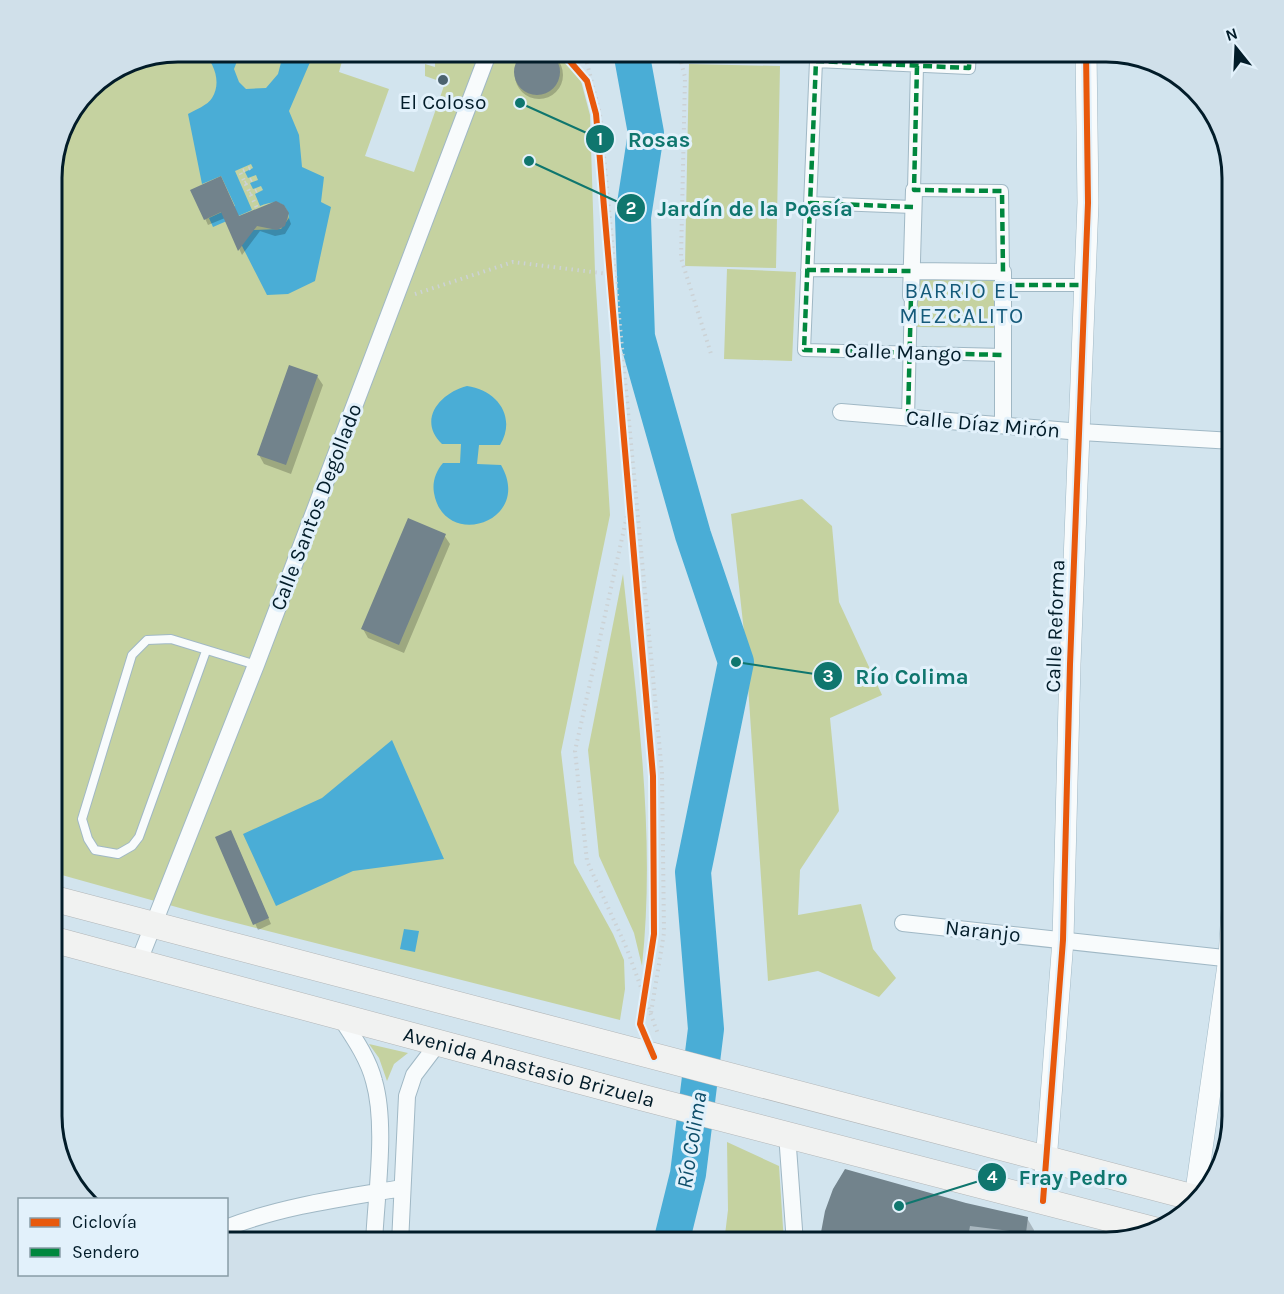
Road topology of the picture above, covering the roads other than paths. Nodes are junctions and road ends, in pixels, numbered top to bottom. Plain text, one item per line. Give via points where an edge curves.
1 (485, 62) edge
2 (816, 62) edge
3 (836, 62) edge
4 (969, 62) edge
5 (1086, 62) edge
6 (917, 66) junction
7 (913, 199) junction
8 (810, 203) junction
9 (807, 270) junction
10 (912, 271) junction
11 (1003, 279) junction
12 (1086, 285) junction
13 (911, 296) joint
14 (909, 353) junction
15 (1003, 355) junction
16 (841, 412) dead end
17 (908, 418) junction
18 (1003, 426) junction
19 (1081, 432) junction
20 (1222, 440) edge
21 (206, 651) junction
22 (256, 665) junction
23 (62, 901) edge
24 (903, 922) dead end
25 (155, 925) junction
26 (1063, 940) junction
27 (62, 942) edge
28 (1222, 958) edge
29 (139, 961) junction
30 (339, 1015) junction
31 (1222, 1021) edge
32 (439, 1042) junction
33 (777, 1131) junction
34 (1046, 1159) junction
35 (402, 1188) junction
36 (1198, 1188) edge
37 (376, 1193) junction
38 (1187, 1199) edge
39 (1043, 1201) junction
40 (228, 1227) edge
41 (1142, 1227) edge
42 (374, 1232) edge
43 (400, 1232) edge
44 (793, 1232) edge

1 - 22 street, Calle Santos Degollado
2 - 8 street
3 - 6 street
4 - 6 street via 969,68
5 - 12 street, Calle Reforma
6 - 7 street
7 - 8 street
7 - 10 street
7 - 11 street via 1002,191
8 - 9 street
9 - 10 street
9 - 14 street, Calle Mango via 804,350
10 - 11 street
10 - 13 street
11 - 12 street
11 - 15 street
12 - 19 street, Calle Reforma
13 - 14 street
14 - 15 street, Calle Mango
14 - 17 street
15 - 18 street
16 - 17 street, Calle Díaz Mirón
17 - 18 street, Calle Díaz Mirón
18 - 19 street, Calle Díaz Mirón
19 - 20 street, Calle Díaz Mirón
19 - 26 street, Calle Reforma
21 - 21 lane via 139,837 118,854 95,850 82,819 132,655 147,640 163,639
21 - 22 lane
22 - 25 street, Calle Santos Degollado
23 - 25 main road, Avenida Anastasio Brizuela
24 - 26 street, Naranjo
25 - 29 street, Calle Santos Degollado
25 - 34 main road, Avenida Anastasio Brizuela via 657,1049 769,1088
26 - 28 street, Naranjo
26 - 34 street, Calle Reforma
27 - 29 main road, Avenida Anastasio Brizuela
29 - 30 main road, Avenida Anastasio Brizuela
30 - 32 main road, Avenida Anastasio Brizuela
30 - 37 street via 374,1080 380,1122
31 - 36 street
32 - 33 main road, Avenida Anastasio Brizuela
32 - 35 street via 414,1075 407,1096
33 - 39 main road, Avenida Anastasio Brizuela
33 - 44 street
34 - 38 main road
34 - 39 street, Calle Reforma
35 - 37 street
35 - 43 street
37 - 40 street via 290,1209
37 - 42 street
39 - 41 main road, Avenida Anastasio Brizuela

